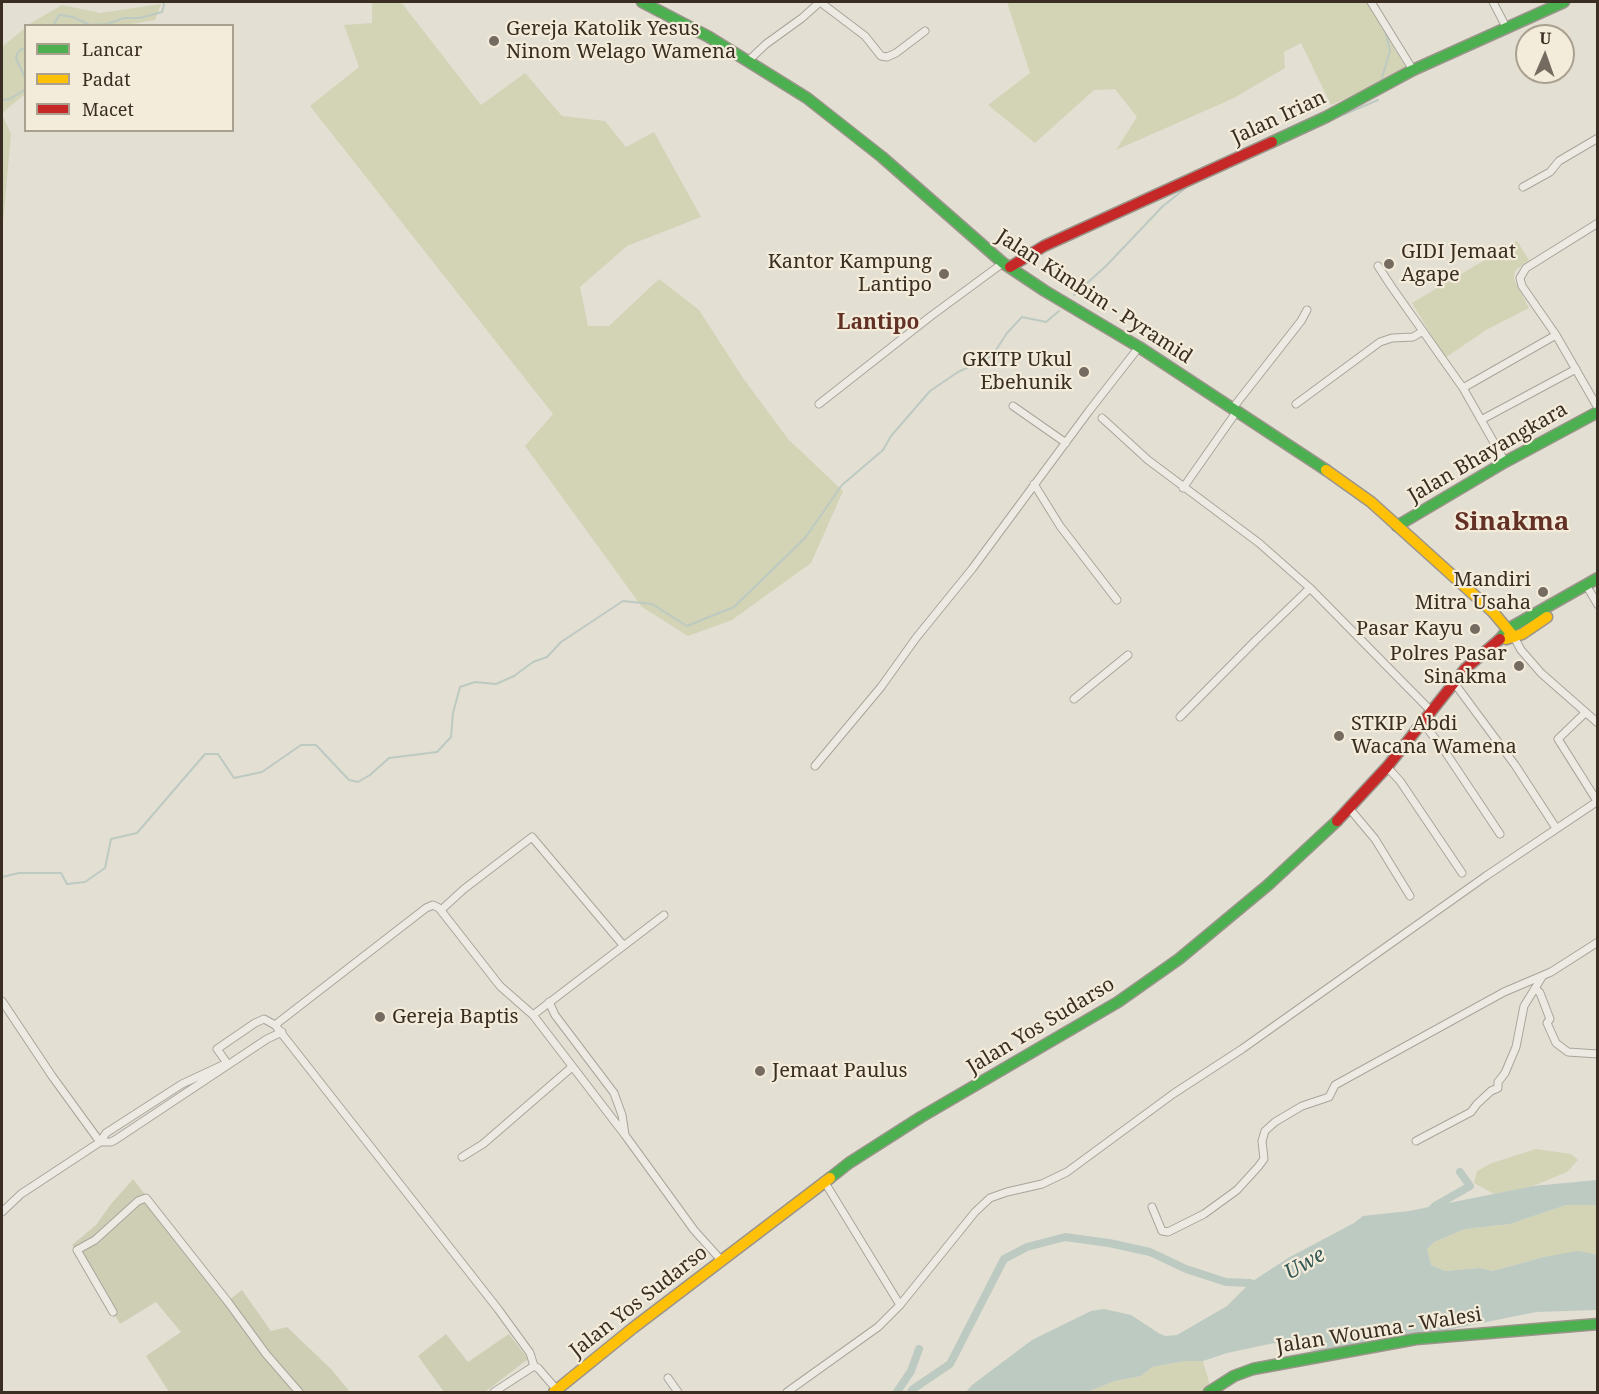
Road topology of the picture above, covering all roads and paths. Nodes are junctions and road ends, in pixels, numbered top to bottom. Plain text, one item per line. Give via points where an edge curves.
1 (642, 2) edge
2 (1371, 2) edge
3 (1493, 2) edge
4 (1564, 2) edge
5 (1506, 27) junction
6 (925, 31) dead end
7 (748, 61) junction
8 (1413, 70) junction
9 (1598, 138) edge
10 (1524, 187) dead end
11 (1598, 223) edge
12 (1006, 265) junction
13 (1378, 266) dead end
14 (1307, 310) dead end
15 (1423, 331) junction
16 (1556, 335) junction
17 (1139, 347) junction
18 (1576, 369) junction
19 (1463, 388) junction
20 (819, 404) dead end
21 (1296, 404) dead end
22 (1013, 406) dead end
23 (1234, 410) junction
24 (1598, 410) edge
25 (1102, 418) dead end
26 (1481, 420) junction
27 (1066, 443) junction
28 (1505, 462) junction
29 (1034, 484) junction
30 (1183, 488) junction
31 (1397, 526) junction
32 (1598, 578) edge
33 (1310, 588) junction
34 (1591, 588) edge
35 (1118, 600) dead end
36 (1598, 605) edge
37 (1511, 633) junction
38 (1128, 655) dead end
39 (1455, 684) junction
40 (1074, 699) dead end
41 (1432, 712) junction
42 (1585, 713) junction
43 (1180, 717) dead end
44 (1422, 723) junction
45 (1598, 723) edge
46 (814, 766) dead end
47 (1387, 767) junction
48 (1597, 801) edge
49 (1349, 808) junction
50 (1556, 828) junction
51 (1500, 834) dead end
52 (1462, 873) dead end
53 (1410, 897) dead end
54 (441, 910) junction
55 (664, 915) dead end
56 (1598, 942) edge
57 (623, 945) junction
58 (1542, 977) junction
59 (1535, 988) junction
60 (2, 1001) edge
61 (549, 1002) junction
62 (533, 1015) junction
63 (275, 1025) junction
64 (282, 1032) junction
65 (1598, 1054) edge
66 (572, 1067) junction
67 (625, 1135) junction
68 (1416, 1141) dead end
69 (100, 1142) junction
70 (462, 1157) dead end
71 (824, 1181) junction
72 (1152, 1207) dead end
73 (2, 1212) edge
74 (722, 1260) junction
75 (900, 1305) junction
76 (113, 1312) dead end
77 (1598, 1324) edge
78 (534, 1366) junction
79 (668, 1378) dead end
80 (555, 1391) edge
81 (300, 1392) edge
82 (494, 1392) edge
83 (678, 1392) edge
84 (787, 1392) edge
85 (1209, 1392) edge

1 - 7 main road, Jalan Kimbim - Pyramid
2 - 8 street
3 - 5 street
4 - 5 main road, Jalan Irian
5 - 8 main road, Jalan Irian
6 - 7 street via 896,53 881,56 865,36 820,2
7 - 12 main road, Jalan Kimbim - Pyramid via 807,98
8 - 12 main road, Jalan Irian via 1326,117
9 - 10 street
11 - 16 street via 1533,263 1520,278
12 - 17 main road, Jalan Kimbim - Pyramid
12 - 20 street via 931,316
13 - 15 street
14 - 23 street
15 - 19 street
15 - 21 street via 1413,337 1380,342
16 - 18 street
16 - 19 street
17 - 23 main road, Jalan Kimbim - Pyramid
17 - 27 street
18 - 24 street
18 - 26 street
19 - 26 street
22 - 27 street
23 - 30 street
23 - 31 main road, Jalan Kimbim - Pyramid via 1344,482
24 - 28 main road, Jalan Bhayangkara
25 - 30 street
26 - 28 street
27 - 29 street
28 - 31 main road, Jalan Bhayangkara
29 - 35 street via 1060,526
29 - 46 street via 881,687
30 - 33 street via 1259,543
31 - 37 main road, Jalan Kimbim - Pyramid
32 - 34 main road, Jalan Yos Sudarso
33 - 41 street
33 - 43 street
34 - 36 street
34 - 37 main road, Jalan Yos Sudarso
37 - 39 main road, Jalan Yos Sudarso via 1472,663
37 - 42 street via 1541,673
38 - 40 street
39 - 41 main road, Jalan Yos Sudarso
39 - 50 street
41 - 44 main road, Jalan Yos Sudarso
42 - 45 street
42 - 48 street via 1558,739
44 - 47 main road, Jalan Yos Sudarso
44 - 51 street
47 - 49 main road, Jalan Yos Sudarso
47 - 52 street
48 - 50 street
49 - 53 street via 1375,839
49 - 71 main road, Jalan Yos Sudarso via 1269,885 1148,983 921,1117
50 - 75 street via 1066,1172 1042,1184 990,1198
54 - 57 street via 531,837
54 - 62 street via 500,986
54 - 63 street via 433,905 426,908
55 - 57 street
56 - 58 street
57 - 61 street
58 - 59 street
58 - 72 street via 1504,992 1335,1085 1329,1097 1302,1106 1275,1122 1265,1131 1264,1159 1258,1167 1238,1190 1204,1214 1168,1232 1162,1231
59 - 65 street via 1550,1018 1547,1023 1556,1043 1568,1052
59 - 68 street via 1524,1006 1516,1047 1498,1088 1491,1090 1471,1112
60 - 69 street
61 - 62 street
61 - 67 street via 614,1093
62 - 66 street
63 - 64 street
63 - 69 street via 264,1019 255,1023 217,1049 227,1063 182,1084 106,1133
64 - 69 street via 115,1140
64 - 78 street via 491,1300 530,1353
66 - 67 street
66 - 70 street via 483,1144
67 - 74 street via 688,1222
69 - 73 street via 21,1194
71 - 74 main road, Jalan Yos Sudarso
71 - 75 street
74 - 80 main road, Jalan Yos Sudarso
75 - 84 street via 866,1336
76 - 81 street via 77,1250 146,1198 266,1354
77 - 85 main road, Jalan Wouma - Walesi via 1416,1339 1253,1369
78 - 80 street
78 - 82 street
79 - 83 street

